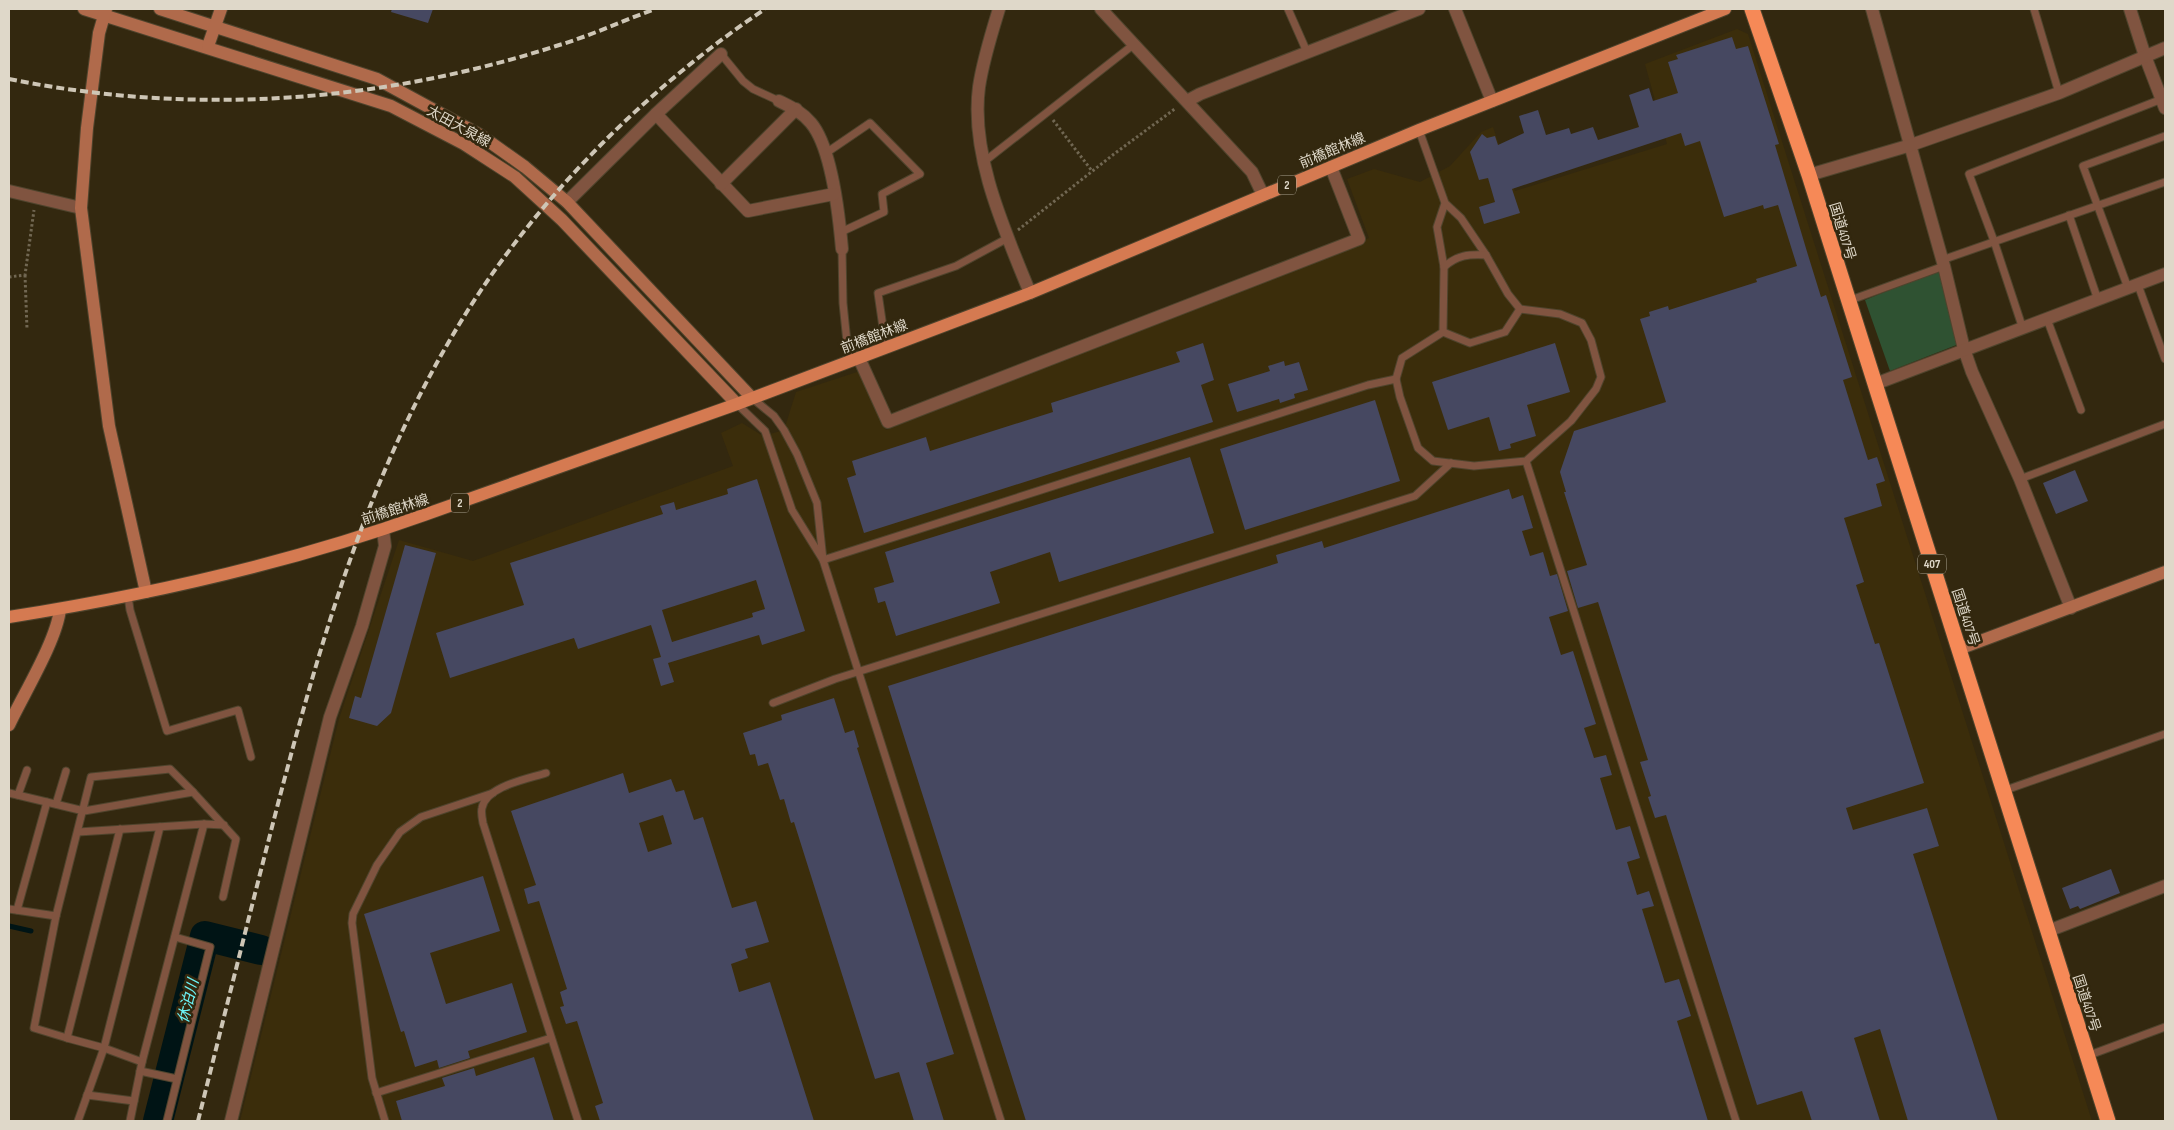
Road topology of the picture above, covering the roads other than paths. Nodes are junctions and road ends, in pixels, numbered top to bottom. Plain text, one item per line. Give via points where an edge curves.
1 (84, 9) edge
2 (160, 9) edge
3 (221, 9) edge
4 (999, 9) edge
5 (1101, 9) edge
6 (1288, 9) edge
7 (1419, 9) edge
8 (1455, 9) edge
9 (1725, 9) edge
10 (1752, 9) edge
11 (1872, 9) edge
12 (2034, 9) edge
13 (2130, 9) edge
14 (105, 12) edge
15 (215, 26) junction
16 (1133, 45) junction
17 (208, 46) junction
18 (2165, 48) edge
19 (1307, 52) junction
20 (721, 54) joint
21 (2145, 56) junction
22 (2060, 94) junction
23 (779, 101) joint
24 (1187, 101) junction
25 (1492, 101) junction
26 (2164, 103) edge
27 (796, 109) junction
28 (656, 114) junction
29 (1419, 130) junction
30 (2165, 136) edge
31 (1911, 145) junction
32 (826, 154) junction
33 (985, 161) junction
34 (1330, 167) junction
35 (1809, 174) junction
36 (2165, 182) edge
37 (721, 184) junction
38 (9, 191) edge
39 (834, 194) junction
40 (1263, 195) junction
41 (567, 202) junction
42 (1444, 203) junction
43 (2097, 205) junction
44 (81, 208) junction
45 (2069, 215) junction
46 (840, 232) junction
47 (1008, 238) junction
48 (1994, 241) junction
49 (842, 249) joint
50 (1486, 255) junction
51 (1943, 263) junction
52 (1444, 266) junction
53 (2165, 274) edge
54 (2133, 287) junction
55 (1030, 293) junction
56 (2098, 300) junction
57 (1848, 301) junction
58 (1520, 309) junction
59 (2047, 319) junction
60 (2023, 329) junction
61 (1443, 332) junction
62 (886, 348) junction
63 (1964, 349) junction
64 (2165, 359) edge
65 (854, 360) junction
66 (1396, 379) junction
67 (1875, 384) junction
68 (752, 398) junction
69 (737, 404) junction
70 (2081, 410) dead end
71 (2165, 424) edge
72 (1526, 461) junction
73 (1451, 463) junction
74 (2020, 479) junction
75 (383, 530) junction
76 (823, 560) junction
77 (2165, 572) edge
78 (146, 592) junction
79 (128, 596) junction
80 (2071, 608) junction
81 (60, 609) junction
82 (9, 617) edge
83 (1959, 649) junction
84 (858, 672) junction
85 (773, 703) dead end
86 (9, 725) edge
87 (2165, 734) edge
88 (251, 757) dead end
89 (27, 770) dead end
90 (66, 771) dead end
91 (546, 773) dead end
92 (2002, 791) junction
93 (193, 792) junction
94 (9, 793) edge
95 (493, 793) junction
96 (18, 795) junction
97 (47, 802) junction
98 (56, 804) junction
99 (84, 811) junction
100 (204, 824) junction
101 (224, 825) junction
102 (160, 827) junction
103 (120, 830) junction
104 (78, 832) junction
105 (2165, 886) edge
106 (223, 897) dead end
107 (13, 909) edge
108 (56, 916) junction
109 (2048, 931) junction
110 (174, 937) junction
111 (2165, 1027) edge
112 (67, 1038) junction
113 (551, 1038) junction
114 (104, 1048) junction
115 (2087, 1056) junction
116 (142, 1062) junction
117 (140, 1071) junction
118 (177, 1079) junction
119 (376, 1094) junction
120 (87, 1095) junction
121 (134, 1101) junction
122 (78, 1121) edge
123 (130, 1121) edge
124 (167, 1121) edge
125 (231, 1121) edge
126 (385, 1121) edge
127 (578, 1121) edge
128 (1001, 1121) edge
129 (1736, 1121) edge
130 (2108, 1121) edge

1 - 14 main road, 太田大泉線
2 - 15 main road, 太田大泉線
3 - 15 main road
4 - 33 street via 979,89
5 - 16 street
6 - 19 lane
7 - 19 street
8 - 25 street
9 - 25 main road, 前橋館林線 / 2
10 - 35 highway, 国道407号 / 407
11 - 31 street
12 - 22 lane
13 - 21 street
14 - 17 main road, 太田大泉線
14 - 44 main road via 99,34 87,128
15 - 17 main road
15 - 41 main road, 太田大泉線 via 384,82 480,135 526,167
16 - 24 street
16 - 33 lane
17 - 69 main road, 太田大泉線 via 391,106 464,144 515,177 562,220
18 - 21 street
19 - 24 street
20 - 23 lane via 743,81
20 - 28 street
21 - 22 street
21 - 26 street
22 - 31 street
23 - 27 street
24 - 40 street via 1252,172
25 - 29 main road, 前橋館林線 / 2
26 - 48 lane via 1969,174
27 - 32 street via 815,128
27 - 37 street
28 - 37 street
28 - 41 street
29 - 34 main road, 前橋館林線 / 2
29 - 42 lane
30 - 43 lane via 2083,166
31 - 35 street
31 - 51 street
32 - 39 street
32 - 46 lane via 870,123 920,174 882,194 884,212
33 - 47 street
34 - 40 main road, 前橋館林線 / 2
34 - 65 street via 1358,239 888,422
35 - 57 highway, 国道407号 / 407
36 - 43 lane
37 - 39 street via 748,211
38 - 44 street
39 - 46 street
40 - 55 main road, 前橋館林線 / 2
41 - 68 main road, 太田大泉線
42 - 50 lane via 1461,218
42 - 52 lane via 1437,227
43 - 45 lane
43 - 54 lane
44 - 78 main road via 109,426
45 - 48 lane
45 - 56 lane
46 - 49 street
47 - 55 street
47 - 62 lane via 956,266 878,292
48 - 51 lane
48 - 60 lane
49 - 65 lane via 843,303
50 - 52 lane via 1470,254 1453,259
50 - 58 lane
51 - 57 lane
51 - 63 street
52 - 61 lane
53 - 54 street
54 - 56 street
54 - 64 lane
55 - 62 main road, 前橋館林線 / 2
56 - 59 street
57 - 67 highway, 国道407号 / 407
58 - 61 lane via 1505,332 1470,343
58 - 72 lane via 1560,314 1582,324 1591,340 1601,377 1596,390 1571,421
59 - 60 street
59 - 70 lane
60 - 63 street
61 - 66 lane via 1402,358
62 - 65 main road, 前橋館林線 / 2
63 - 67 street
63 - 74 street
65 - 68 main road, 前橋館林線 / 2
66 - 73 lane via 1418,448 1433,461
66 - 76 lane via 1358,388
67 - 83 highway, 国道407号 / 407
68 - 69 main road, 前橋館林線 / 2
68 - 76 lane via 774,416 797,454 817,503
69 - 75 main road, 前橋館林線 / 2
69 - 76 lane via 765,431 792,510
71 - 74 lane
72 - 73 lane via 1474,466
72 - 129 lane
73 - 84 lane via 1415,496
74 - 80 street
75 - 78 main road, 前橋館林線 / 2
75 - 125 street via 385,546 362,626 330,717
76 - 84 lane
77 - 80 main road
78 - 79 main road, 前橋館林線 / 2
79 - 81 main road, 前橋館林線 / 2
79 - 88 lane via 167,731 238,710
80 - 83 main road
81 - 82 main road, 前橋館林線 / 2
81 - 86 main road via 51,639
83 - 92 highway, 国道407号 / 407
84 - 85 lane
84 - 128 lane
87 - 92 lane
89 - 96 lane
90 - 98 lane
91 - 95 lane via 501,787
92 - 109 highway, 国道407号 / 407
93 - 99 lane
93 - 99 lane via 170,769 91,778
93 - 101 lane
94 - 96 lane
95 - 113 lane via 486,798 482,808 483,823
95 - 119 lane via 411,822 377,865 353,914 354,944
96 - 97 lane
97 - 98 lane
97 - 107 lane
98 - 99 lane
99 - 104 lane
100 - 101 lane
100 - 102 lane
100 - 110 lane
101 - 106 lane via 236,839
102 - 103 lane
102 - 114 lane
103 - 104 lane
103 - 112 lane
104 - 108 lane
105 - 109 street
107 - 108 lane
108 - 112 lane via 34,1028
109 - 115 highway, 国道407号 / 407
110 - 116 lane
110 - 118 lane via 210,947
111 - 115 lane
112 - 114 lane
113 - 119 lane
113 - 127 lane
114 - 116 lane
114 - 120 lane
115 - 130 highway, 国道407号 / 407
116 - 117 lane
117 - 118 lane
117 - 121 lane
118 - 124 lane
119 - 126 lane
120 - 121 lane
120 - 122 lane
121 - 123 lane

